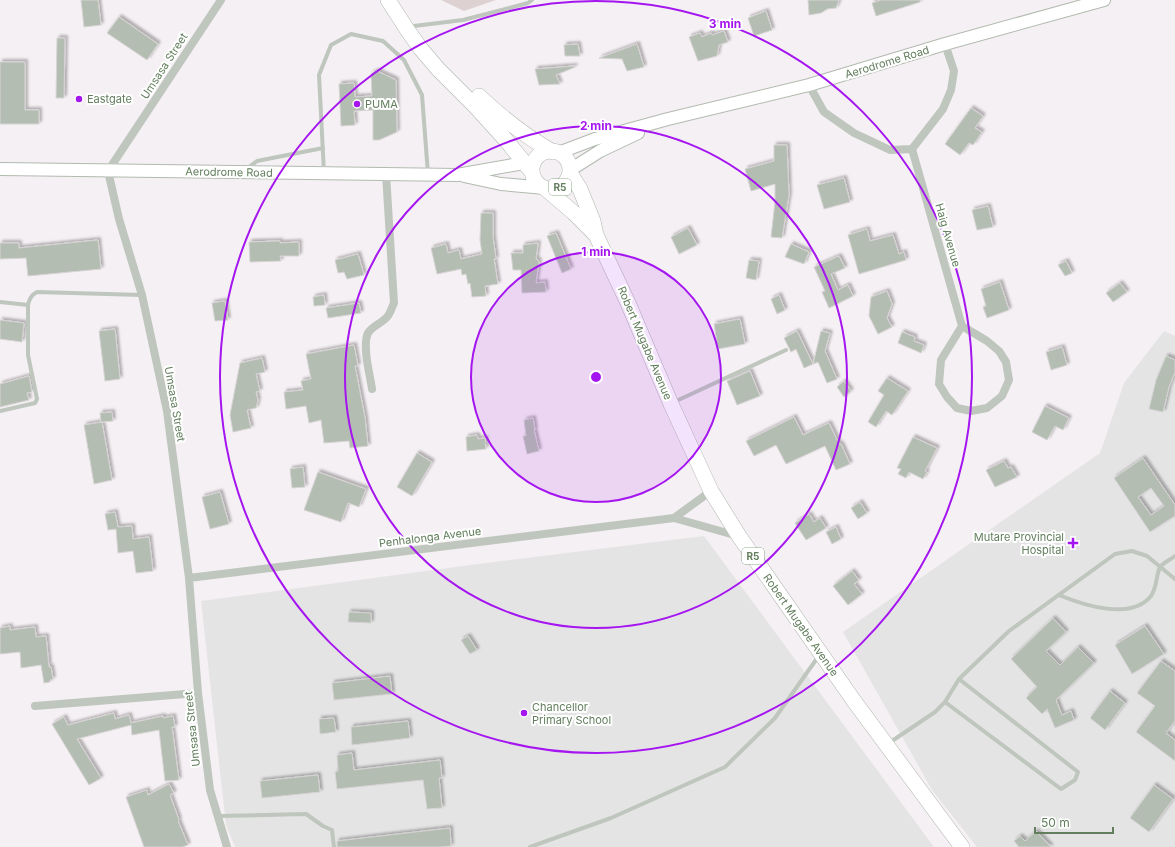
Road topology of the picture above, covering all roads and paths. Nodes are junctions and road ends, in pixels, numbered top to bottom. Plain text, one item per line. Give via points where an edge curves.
1 (221, 0) edge
2 (388, 0) edge
3 (397, 0) edge
4 (532, 0) edge
5 (1104, 0) edge
6 (414, 26) junction
7 (945, 44) junction
8 (810, 85) junction
9 (668, 119) junction
10 (323, 148) junction
11 (912, 149) junction
12 (556, 152) junction
13 (531, 165) junction
14 (0, 169) edge
15 (108, 171) junction
16 (570, 171) junction
17 (241, 172) junction
18 (324, 173) junction
19 (386, 174) junction
20 (428, 174) junction
21 (457, 175) junction
22 (546, 188) junction
23 (596, 235) junction
24 (142, 295) junction
25 (0, 302) edge
26 (28, 305) junction
27 (962, 326) junction
28 (786, 350) dead end
29 (372, 389) dead end
30 (671, 404) junction
31 (0, 411) edge
32 (710, 491) junction
33 (674, 518) junction
34 (739, 536) junction
35 (1175, 556) edge
36 (1161, 567) junction
37 (189, 578) junction
38 (1175, 579) edge
39 (1059, 595) junction
40 (821, 653) junction
41 (959, 679) junction
42 (198, 693) junction
43 (945, 702) junction
44 (35, 706) dead end
45 (887, 745) junction
46 (218, 816) junction
47 (227, 847) edge
48 (334, 847) edge
49 (530, 847) edge
50 (962, 847) edge

1 - 15 street, Umsasa Street
2 - 13 highway, R5 via 421,49 438,69
3 - 6 highway, R5
4 - 6 lane via 463,20
5 - 7 street, Aerodrome Road
6 - 12 highway, R5 via 444,61 495,112 538,144
7 - 8 street, Aerodrome Road
7 - 11 street via 954,71 951,90 943,109
8 - 9 street, Aerodrome Road
8 - 11 street via 824,112 854,133 890,150
9 - 12 street, Aerodrome Road
9 - 16 street, Aerodrome Road via 600,151
10 - 17 lane via 257,161
10 - 18 lane
10 - 20 lane via 319,75 331,44 351,34 383,41 404,60 422,95
11 - 27 street, Haig Avenue
12 - 13 highway via 542,154
12 - 16 highway, R5 via 567,159
13 - 21 street, Aerodrome Road
13 - 22 highway, R5 via 535,180
14 - 15 street, Aerodrome Road
15 - 17 street, Aerodrome Road
15 - 24 street, Umsasa Street via 119,219
16 - 22 highway, R5 via 568,179 559,188
16 - 23 highway, Robert Mugabe Avenue / R5 via 588,207
17 - 18 street, Aerodrome Road
18 - 19 street, Aerodrome Road
19 - 20 street, Aerodrome Road
19 - 29 street via 394,303 388,317 368,333 366,346
20 - 21 street, Aerodrome Road
21 - 22 street, Aerodrome Road via 501,184
22 - 23 highway, Robert Mugabe Avenue / R5
23 - 30 highway, Robert Mugabe Avenue / R5
24 - 26 lane via 37,292 29,299
24 - 37 street, Umsasa Street via 167,411
25 - 26 lane
26 - 31 lane via 28,355 37,399 35,403
27 - 27 street via 987,341 999,351 1006,362 1009,380 1002,396 987,408 971,411 957,408 939,384 941,360
28 - 30 lane
30 - 32 highway, Robert Mugabe Avenue / R5
32 - 33 street, Penhalonga Avenue
32 - 34 highway, Robert Mugabe Avenue / R5
33 - 34 street, Penhalonga Avenue
33 - 37 street, Penhalonga Avenue
34 - 40 highway, Robert Mugabe Avenue / R5
35 - 36 lane
36 - 38 lane
36 - 39 lane via 1147,556 1132,551 1115,554
36 - 39 lane via 1150,597 1137,607 1113,610 1075,602
37 - 42 street, Umsasa Street
39 - 41 lane via 1009,631
40 - 45 highway, Robert Mugabe Avenue / R5
40 - 49 lane via 775,718 725,768 611,818
41 - 43 lane
41 - 43 lane via 1078,772 1076,780 1061,789
42 - 44 street
42 - 46 street, Umsasa Street via 210,790
43 - 45 lane via 935,712
45 - 50 highway, Robert Mugabe Avenue / R5
46 - 47 street, Umsasa Street
46 - 48 lane via 306,814 332,830

